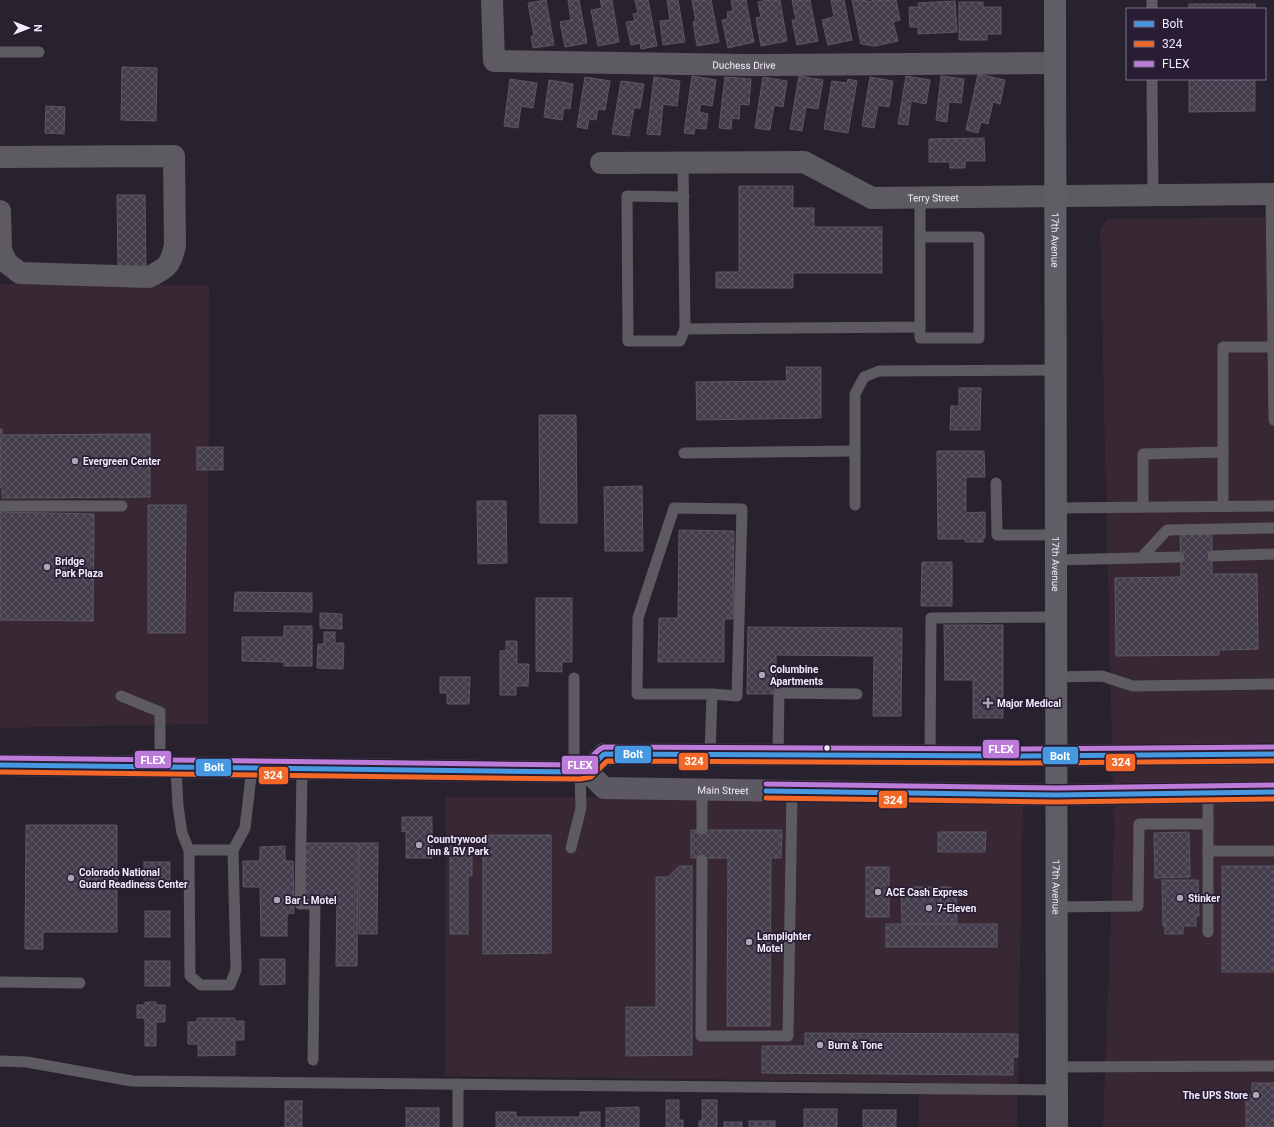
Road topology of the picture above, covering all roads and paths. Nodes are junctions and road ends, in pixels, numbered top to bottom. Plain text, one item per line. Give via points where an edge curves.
1 (492, 0) edge
2 (1055, 0) edge
3 (0, 52) edge
4 (39, 52) dead end
5 (1055, 63) junction
6 (1152, 80) edge
7 (0, 157) edge
8 (601, 163) dead end
9 (683, 163) junction
10 (1272, 194) edge
11 (1153, 195) junction
12 (684, 196) junction
13 (1055, 196) junction
14 (920, 198) junction
15 (0, 211) edge
16 (920, 237) junction
17 (920, 327) junction
18 (685, 329) junction
19 (1273, 347) junction
20 (1055, 370) junction
21 (1274, 420) edge
22 (855, 451) junction
23 (1224, 452) junction
24 (684, 453) dead end
25 (996, 483) dead end
26 (855, 505) dead end
27 (0, 506) edge
28 (122, 506) dead end
29 (1224, 506) junction
30 (1274, 506) edge
31 (1143, 507) junction
32 (1055, 508) junction
33 (1274, 528) edge
34 (1055, 535) junction
35 (1274, 554) edge
36 (1179, 556) dead end
37 (1213, 556) dead end
38 (1141, 558) junction
39 (1055, 560) junction
40 (1055, 617) junction
41 (1055, 677) junction
42 (574, 678) dead end
43 (1274, 684) edge
44 (712, 694) junction
45 (857, 694) dead end
46 (121, 696) dead end
47 (1274, 754) edge
48 (710, 755) junction
49 (778, 756) junction
50 (930, 756) junction
51 (1056, 756) junction
52 (0, 765) edge
53 (168, 767) junction
54 (252, 768) junction
55 (302, 769) junction
56 (580, 771) junction
57 (702, 790) junction
58 (792, 791) junction
59 (1274, 792) edge
60 (1208, 793) junction
61 (1056, 795) junction
62 (1208, 824) junction
63 (702, 829) dead end
64 (571, 848) dead end
65 (189, 850) junction
66 (233, 850) junction
67 (1208, 851) junction
68 (1274, 851) edge
69 (702, 860) dead end
70 (1056, 907) junction
71 (1208, 932) dead end
72 (0, 982) edge
73 (80, 983) dead end
74 (313, 1060) dead end
75 (0, 1061) edge
76 (1274, 1066) edge
77 (1056, 1067) junction
78 (458, 1084) junction
79 (1057, 1090) junction
80 (458, 1127) edge
81 (1057, 1127) edge

1 - 5 street, Duchess Drive via 494,61 747,65
2 - 5 main road, 17th Avenue
3 - 4 lane
5 - 13 main road, 17th Avenue
6 - 11 lane
7 - 15 street via 174,156 175,245 172,257 164,269 149,277 20,274 7,263 1,250
8 - 9 street, Terry Street
9 - 12 lane
9 - 14 street, Terry Street via 804,162 872,198
10 - 11 street, Terry Street
10 - 19 lane
11 - 13 street, Terry Street
12 - 18 lane
12 - 18 lane via 626,196 628,340 680,340
13 - 14 street, Terry Street
13 - 20 main road, 17th Avenue
14 - 16 lane
16 - 17 lane
16 - 17 lane via 979,237 979,338 920,338
17 - 18 lane
19 - 21 lane
19 - 23 lane via 1223,347
20 - 22 lane via 879,371 864,377 855,394
20 - 32 main road, 17th Avenue
22 - 24 lane
22 - 26 lane
23 - 29 lane
23 - 31 lane via 1143,454
25 - 34 lane via 997,535
27 - 28 lane
29 - 30 lane
29 - 31 lane
31 - 32 lane
32 - 34 main road, 17th Avenue
33 - 38 lane via 1167,530
34 - 39 main road, 17th Avenue
35 - 37 lane
36 - 38 lane
38 - 39 lane
39 - 40 main road, 17th Avenue
40 - 41 main road, 17th Avenue
40 - 50 lane via 931,618
41 - 43 lane via 1102,676 1133,686
41 - 51 main road, 17th Avenue
42 - 56 lane
44 - 44 lane via 637,694 638,618 674,508 742,509 737,696
44 - 48 lane
45 - 49 lane via 779,693
46 - 53 lane via 160,712
47 - 51 highway
48 - 49 highway
48 - 56 highway via 604,754
49 - 50 highway
50 - 51 highway
51 - 61 main road, 17th Avenue
52 - 53 highway
53 - 54 highway
53 - 65 lane via 182,833
54 - 55 highway
54 - 66 lane via 245,828
55 - 56 highway
55 - 74 lane via 300,904 315,904
56 - 57 highway, Main Street via 604,788
56 - 64 lane via 581,808
57 - 58 highway, Main Street
57 - 63 lane
58 - 61 highway, Main Street
58 - 69 lane via 788,1036 701,1036
59 - 60 highway, Main Street
60 - 61 highway, Main Street
60 - 62 lane
61 - 70 main road, 17th Avenue
62 - 67 lane
62 - 70 lane via 1139,824 1138,906
65 - 66 lane
65 - 66 lane via 190,976 201,985 230,985 236,970
67 - 68 lane
67 - 71 lane
70 - 77 main road, 17th Avenue
72 - 73 lane
75 - 78 lane via 27,1062 132,1081
76 - 77 lane
77 - 79 main road, 17th Avenue
78 - 79 lane
78 - 80 lane
79 - 81 main road, 17th Avenue

